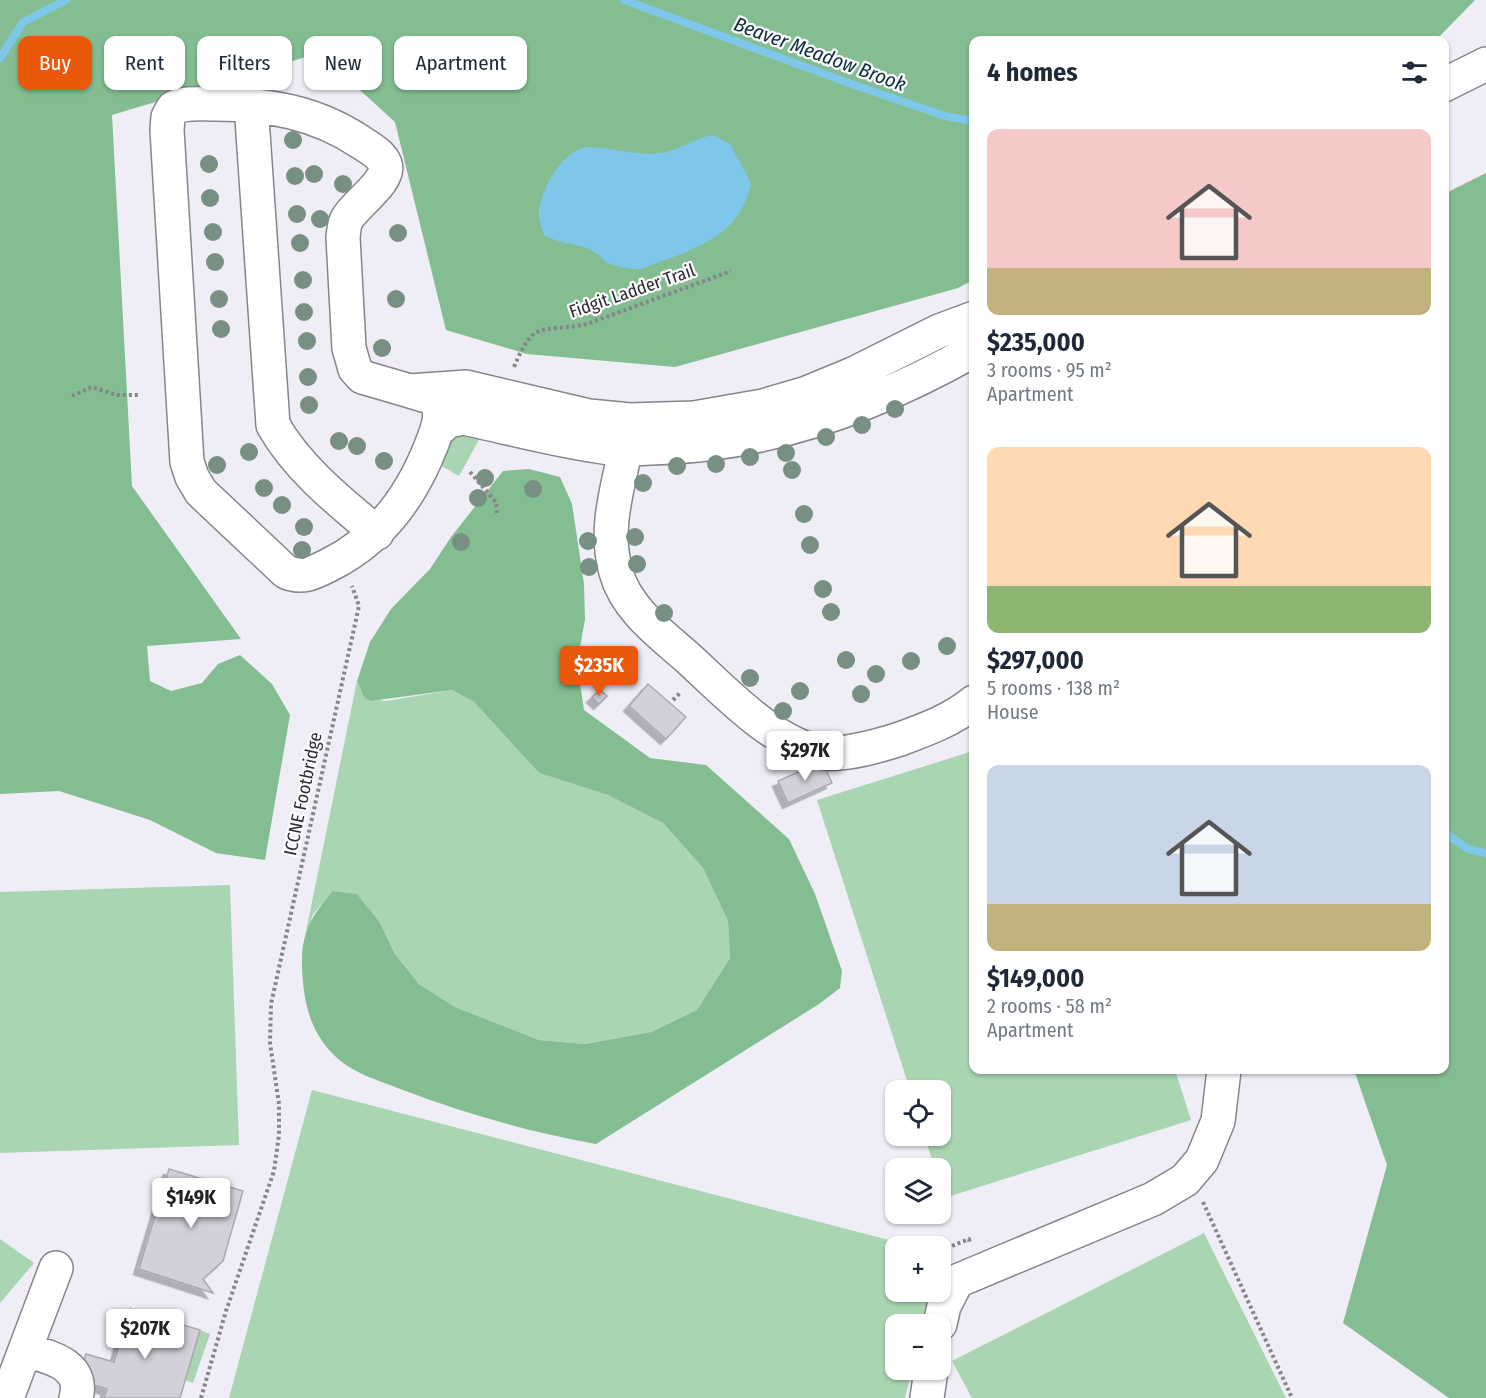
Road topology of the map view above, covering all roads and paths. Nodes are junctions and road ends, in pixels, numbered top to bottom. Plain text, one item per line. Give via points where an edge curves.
1 (1486, 64) edge
2 (1449, 82) edge
3 (1486, 83) edge
4 (1449, 102) edge
5 (251, 104) junction
6 (731, 271) dead end
7 (969, 320) edge
8 (969, 352) edge
9 (510, 376) dead end
10 (410, 391) junction
11 (139, 395) dead end
12 (72, 396) dead end
13 (438, 430) junction
14 (628, 434) junction
15 (470, 471) dead end
16 (497, 513) dead end
17 (377, 534) junction
18 (335, 562) junction
19 (969, 706) edge
20 (1224, 1074) edge
21 (1191, 1174) junction
22 (969, 1239) dead end
23 (952, 1246) dead end
24 (56, 1268) dead end
25 (942, 1314) edge
26 (25, 1350) junction
27 (930, 1380) edge
28 (7, 1398) edge
29 (76, 1398) edge
30 (201, 1398) edge
31 (927, 1398) edge
32 (1292, 1398) edge

1 - 2 lane
3 - 4 lane
5 - 10 lane via 304,114 328,124 370,148 385,164 383,178 345,225 349,348 355,369 362,377
5 - 17 lane via 273,425 286,448
5 - 18 lane via 184,104 173,108 168,117 187,462 201,492 286,572 305,576
6 - 9 path, Fidgit Ladder Trail via 587,324 542,329 526,339
7 - 14 lane via 853,374 788,399
8 - 14 lane via 856,406 805,426 752,439 698,447
10 - 13 lane via 437,402 441,415
10 - 14 lane via 466,387 562,411
11 - 12 path via 117,395 92,387
13 - 14 lane via 448,421 463,418 571,441
13 - 17 lane via 419,479
14 - 19 lane via 611,524 613,561 626,595 663,636 772,730 813,751 840,752 928,729
15 - 16 path via 496,502
17 - 18 lane
18 - 30 path, ICCNE Footbridge via 358,598 271,1004 270,1043 279,1104 274,1171
20 - 21 lane via 1218,1121
21 - 25 lane via 1153,1199 957,1281
21 - 32 path
22 - 23 path
24 - 26 lane
26 - 28 lane
26 - 29 lane via 69,1366 77,1382
27 - 31 lane

